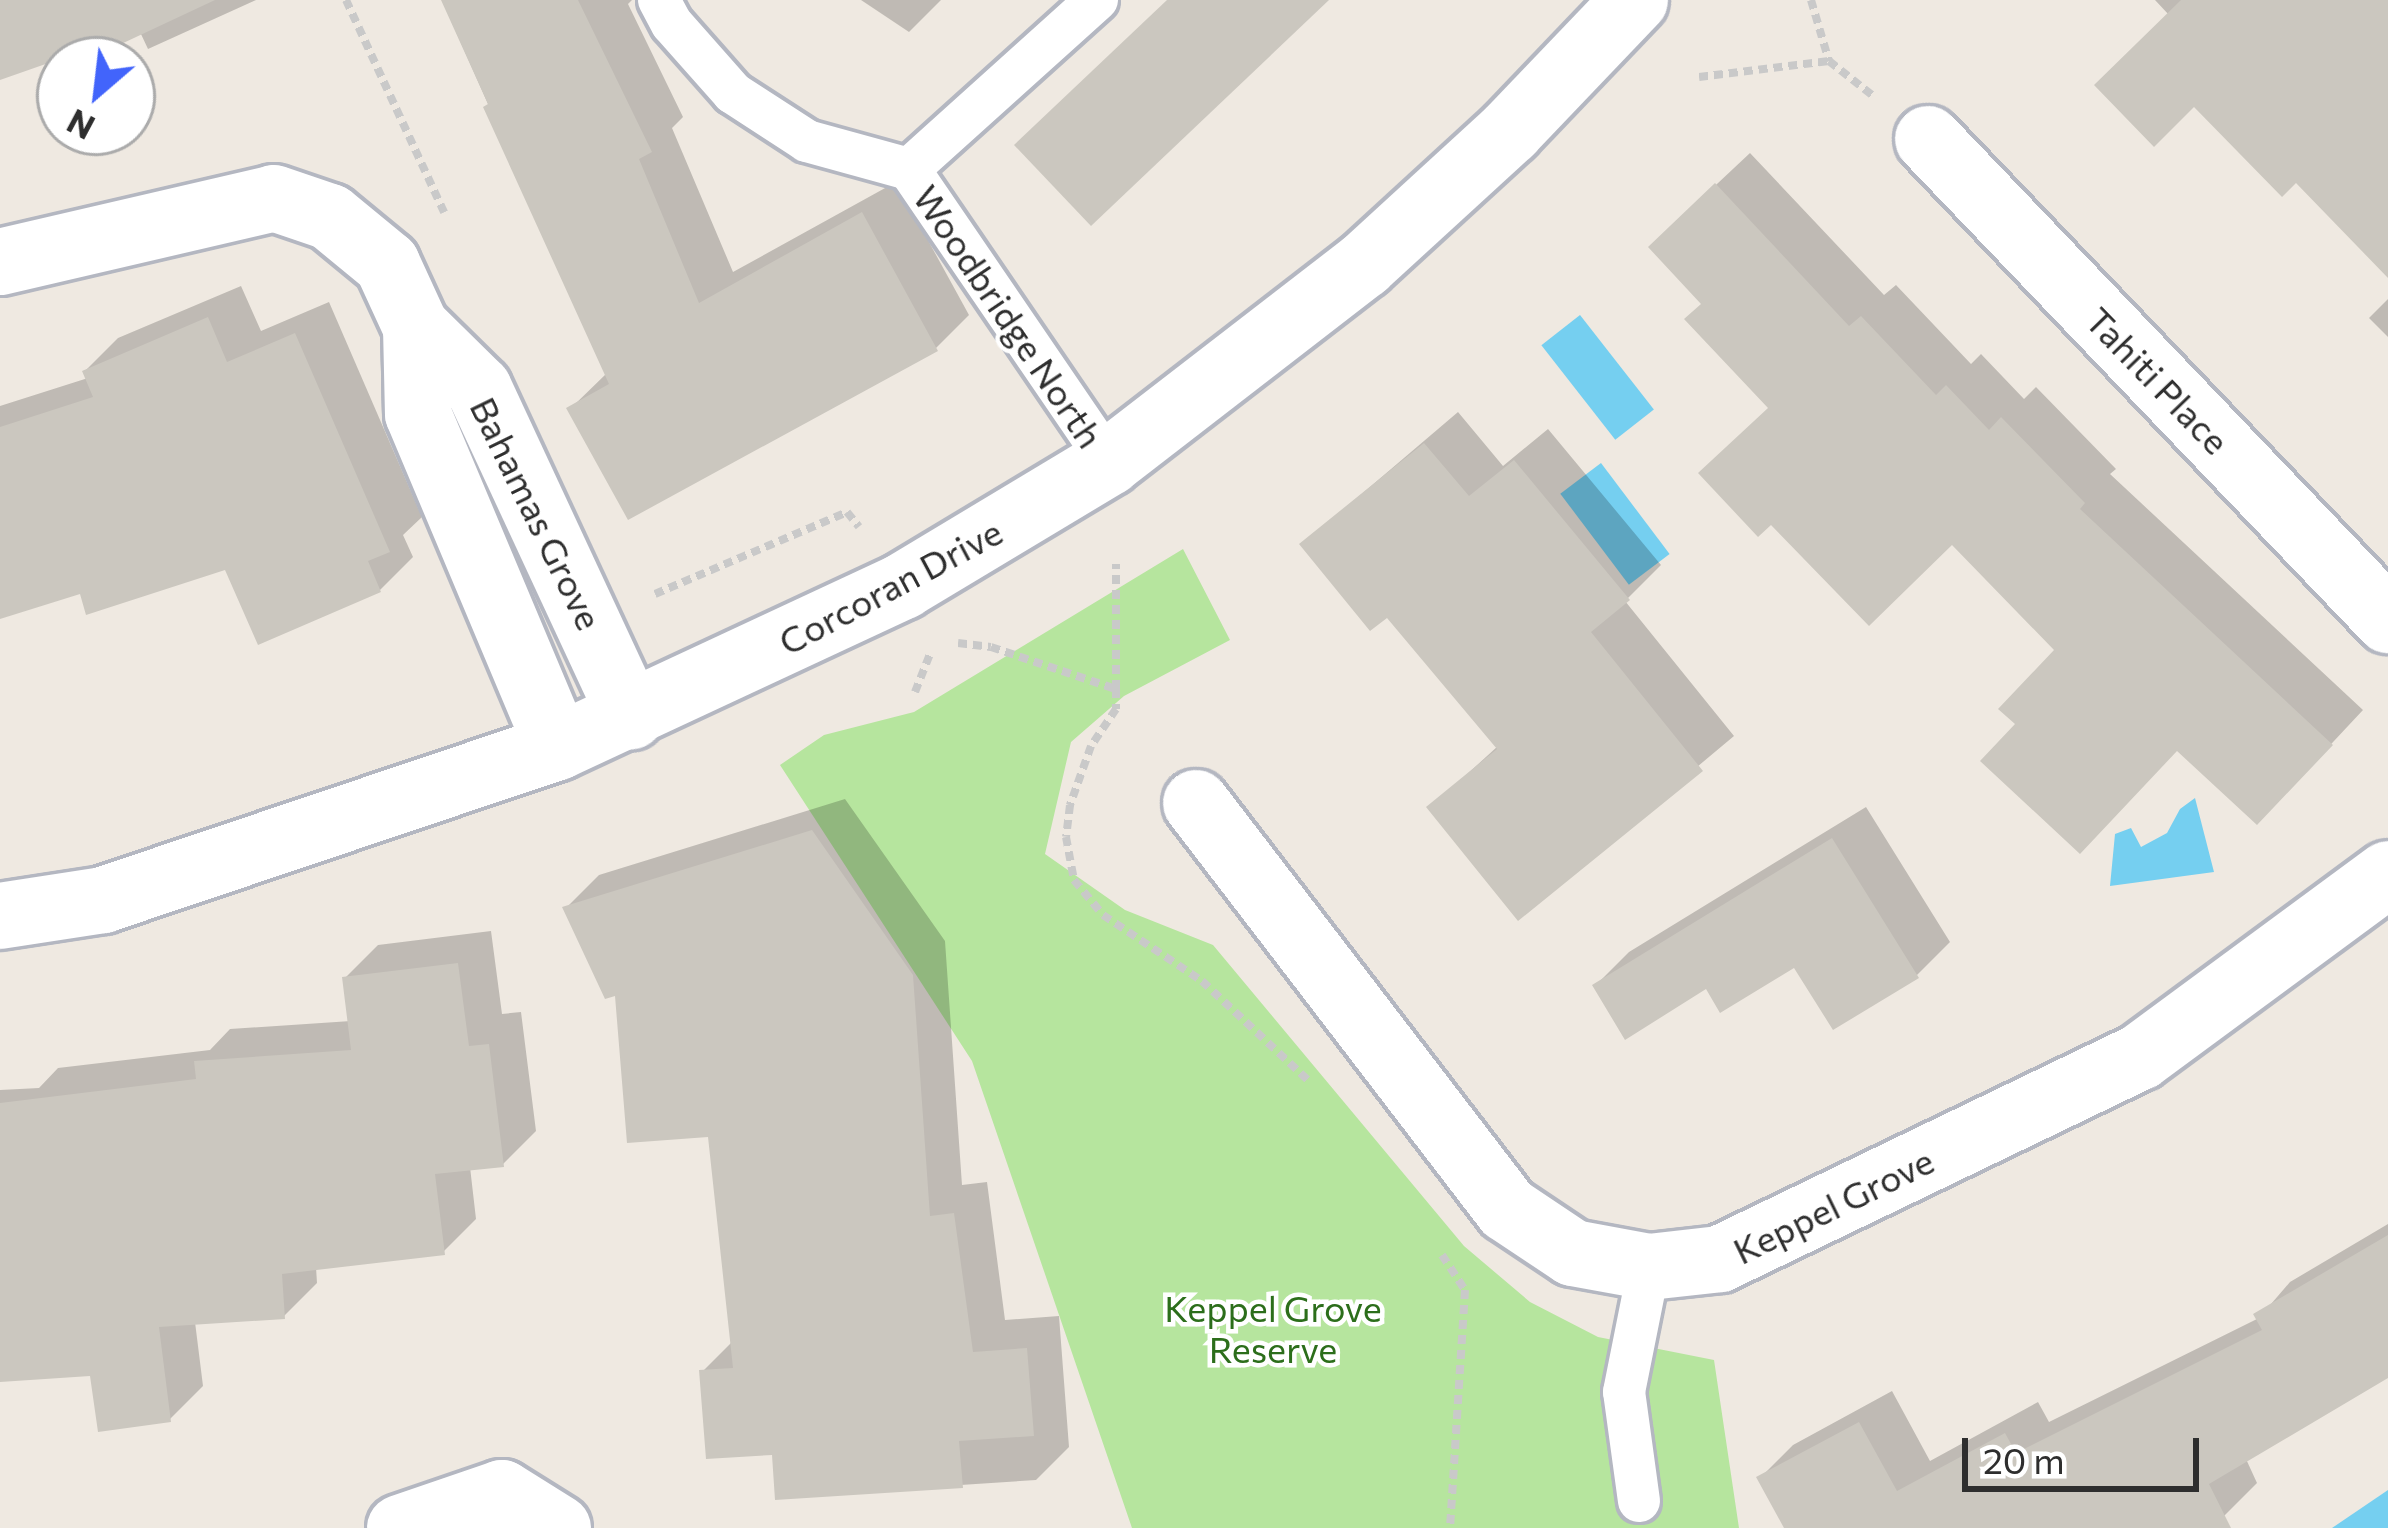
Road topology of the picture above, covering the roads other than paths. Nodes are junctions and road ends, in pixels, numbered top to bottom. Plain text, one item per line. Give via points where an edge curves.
1 (659, 0) edge
2 (1096, 0) edge
3 (1635, 0) edge
4 (1928, 139) road end
5 (909, 169) junction
6 (0, 262) edge
7 (416, 327) junction
8 (1109, 462) junction
9 (2388, 620) edge
10 (631, 716) junction
11 (558, 747) junction
12 (1196, 802) dead end
13 (2388, 874) edge
14 (0, 916) edge
15 (1648, 1268) junction
16 (1639, 1502) dead end
17 (400, 1528) edge
18 (558, 1528) edge

1 - 5 lane, Woodbridge North via 734,93 807,142
2 - 5 lane, Woodbridge North
3 - 8 street, Corcoran Drive via 1364,266
4 - 9 street, Tahiti Place
5 - 8 lane, Woodbridge North
6 - 7 street, Bahamas Grove via 274,198 330,217 387,264
7 - 10 street, Bahamas Grove via 478,388
7 - 11 street, Bahamas Grove via 418,414
8 - 10 street, Corcoran Drive via 920,613
10 - 11 street, Corcoran Drive
11 - 14 street, Corcoran Drive via 103,900
12 - 15 street, Keppel Grove via 1507,1209 1573,1252
13 - 15 street, Keppel Grove via 2140,1057 1720,1259
15 - 16 lane via 1624,1392
17 - 18 street via 502,1493

